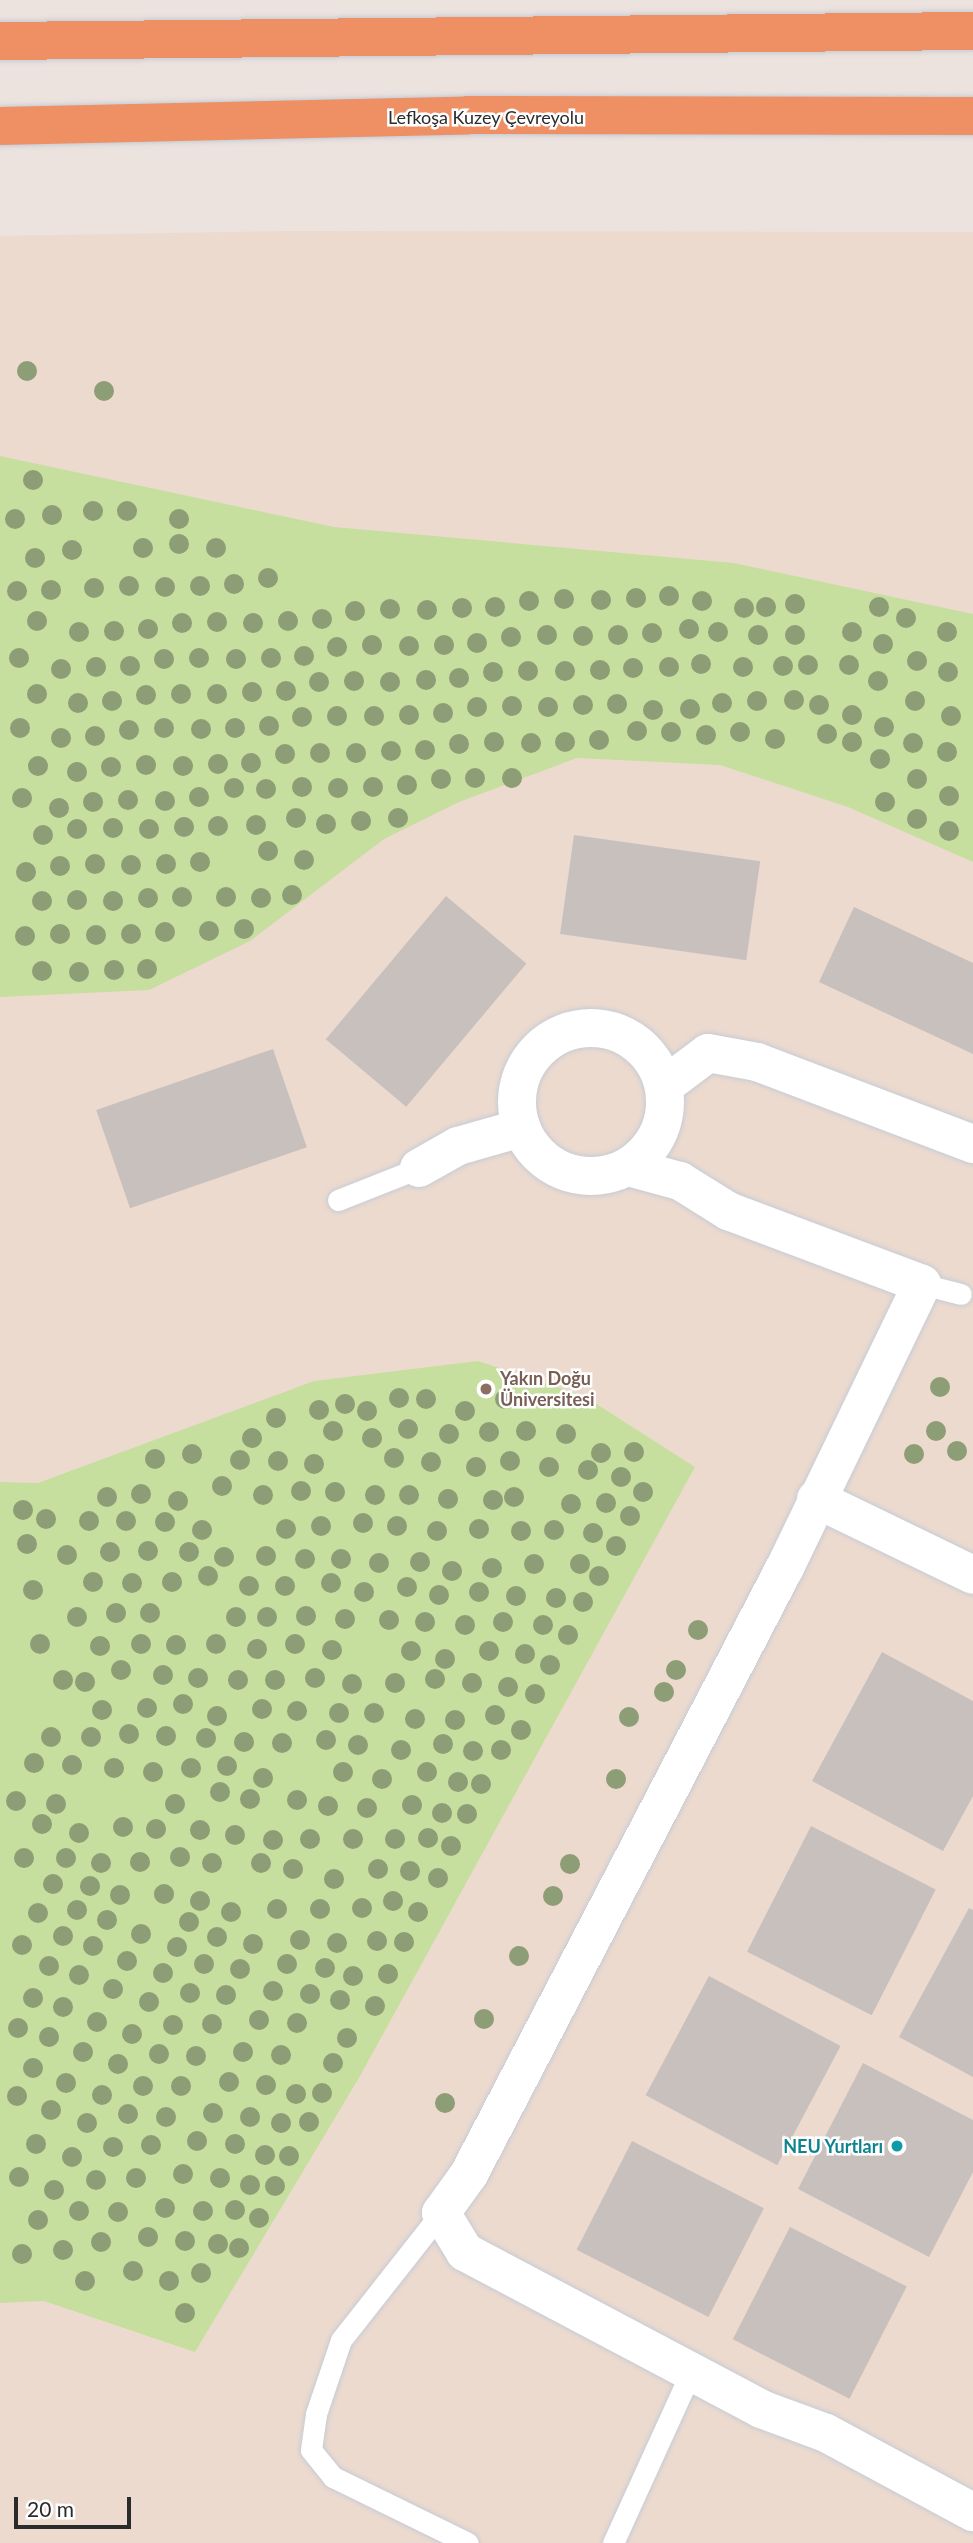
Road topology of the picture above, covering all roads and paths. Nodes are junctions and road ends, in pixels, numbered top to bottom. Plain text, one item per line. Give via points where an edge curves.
1 (973, 32) edge
2 (0, 41) edge
3 (973, 116) edge
4 (0, 127) edge
5 (664, 1086) junction
6 (521, 1128) junction
7 (973, 1144) edge
8 (628, 1167) junction
9 (419, 1168) joint
10 (338, 1200) dead end
11 (922, 1284) junction
12 (961, 1294) dead end
13 (816, 1499) junction
14 (973, 1575) edge
15 (441, 2213) junction
16 (691, 2372) junction
17 (973, 2512) edge
18 (467, 2543) edge
19 (613, 2543) edge

1 - 2 highway
3 - 4 highway, Lefkoşa Kuzey Çevreyolu via 468,114
5 - 6 street via 655,1064 621,1034 575,1029 551,1038 532,1055 520,1078 516,1103
5 - 7 street via 708,1053 744,1060
5 - 8 street via 660,1131
6 - 8 street via 544,1159 578,1176 604,1176
6 - 9 street via 458,1146
8 - 11 street via 680,1181 728,1211
9 - 10 lane
11 - 12 lane
11 - 13 street
13 - 14 street
13 - 15 street via 469,2174
15 - 16 street via 465,2252
15 - 18 lane via 341,2340 316,2414 311,2450 332,2477
16 - 17 street via 761,2409 826,2433
16 - 19 lane

